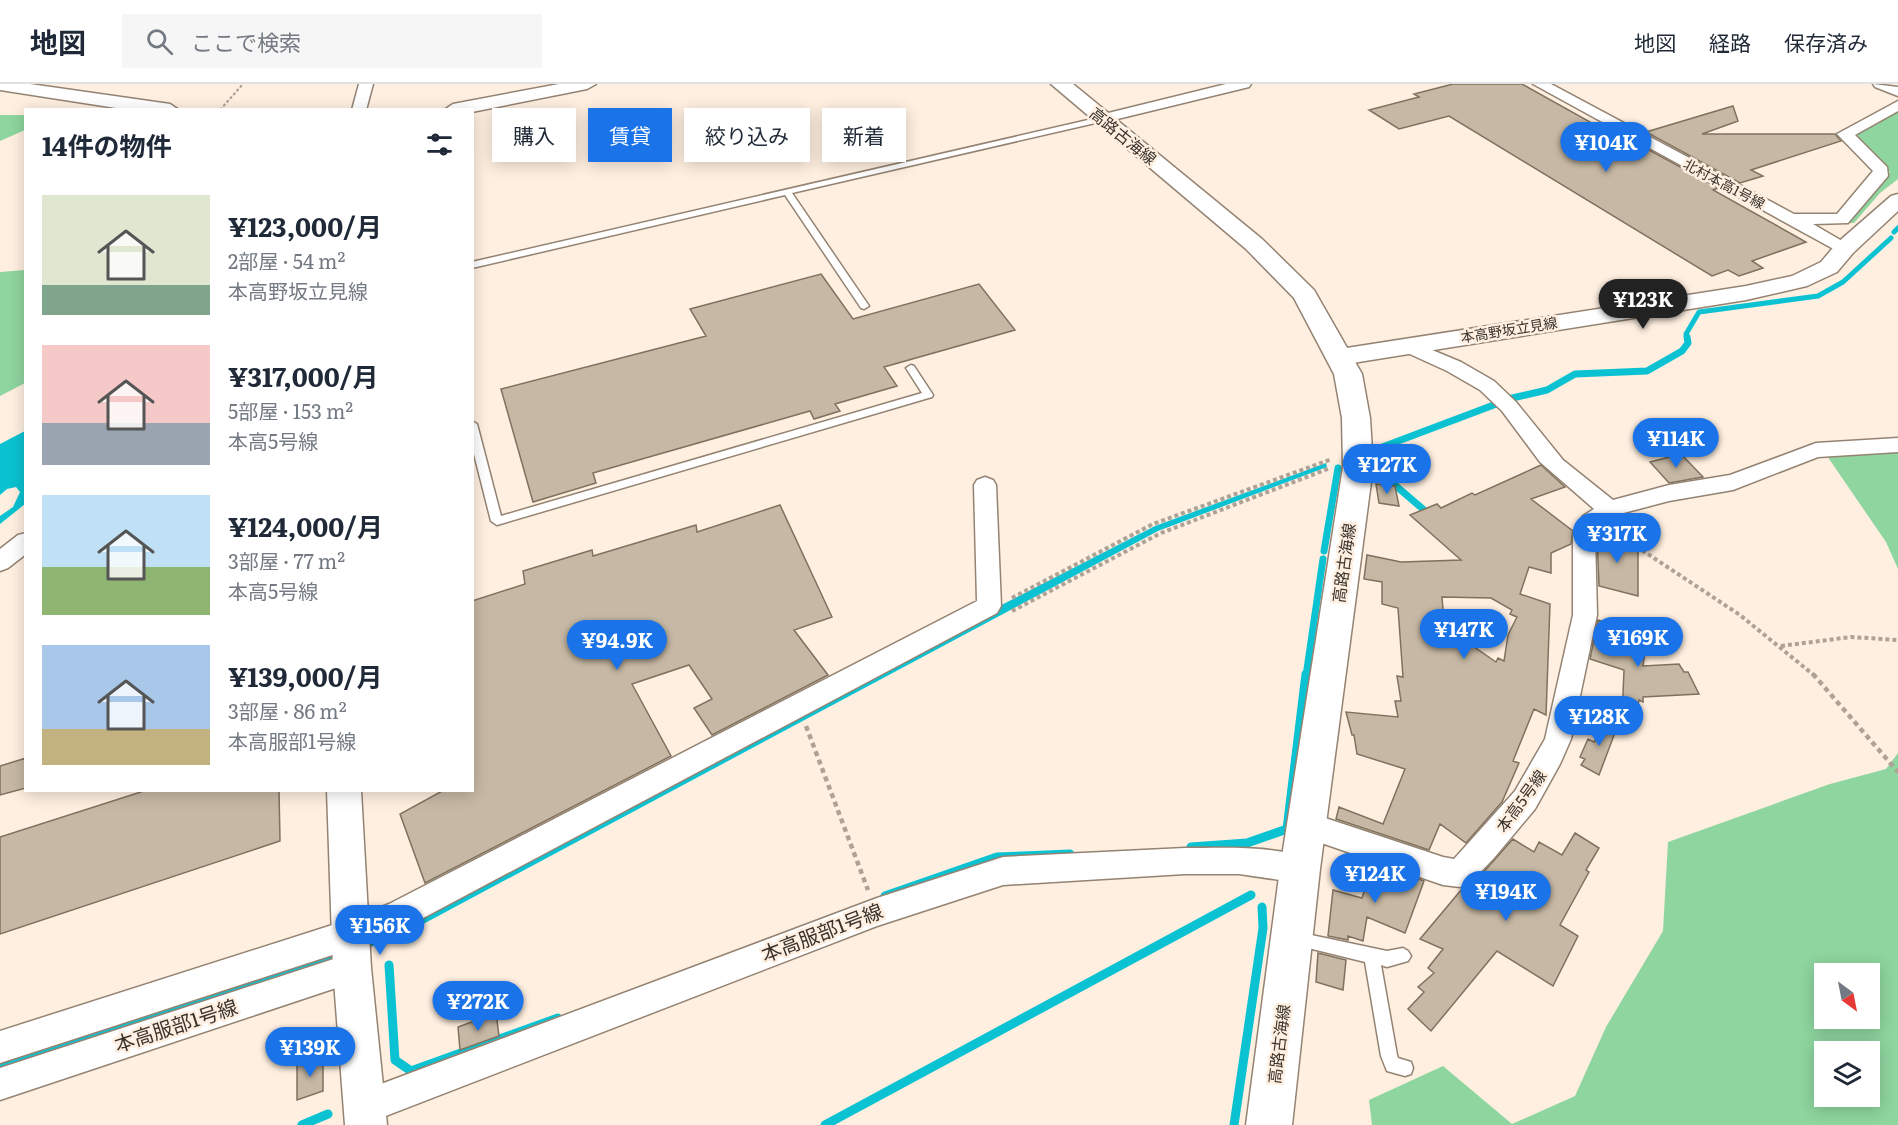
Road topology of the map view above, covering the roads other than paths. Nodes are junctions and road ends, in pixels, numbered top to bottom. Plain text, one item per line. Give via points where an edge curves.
1 (366, 84) edge
2 (587, 84) edge
3 (1061, 84) edge
4 (1185, 84) edge
5 (1244, 84) edge
6 (1540, 84) edge
7 (1880, 84) edge
8 (6, 85) edge
9 (1898, 92) edge
10 (1200, 95) junction
11 (1898, 105) edge
12 (157, 108) edge
13 (360, 108) edge
14 (463, 108) edge
15 (1101, 119) junction
16 (788, 193) junction
17 (1898, 200) edge
18 (1790, 219) junction
19 (1845, 248) junction
20 (474, 265) edge
21 (864, 306) dead end
22 (1408, 346) junction
23 (1340, 357) junction
24 (911, 368) dead end
25 (474, 431) edge
26 (1898, 445) edge
27 (986, 485) dead end
28 (1602, 514) junction
29 (24, 543) edge
30 (0, 562) edge
31 (344, 792) edge
32 (1307, 825) junction
33 (1300, 869) junction
34 (1293, 938) junction
35 (351, 951) junction
36 (1372, 956) junction
37 (1403, 956) dead end
38 (0, 1047) edge
39 (1405, 1068) dead end
40 (0, 1084) edge
41 (366, 1116) edge
42 (1269, 1125) edge

1 - 13 street
2 - 14 street
3 - 15 main road, 高路古海線
4 - 10 street
5 - 10 street
6 - 18 street, 北村本高1号線
7 - 9 street
8 - 12 street
10 - 15 street
11 - 18 street via 1845,134 1881,170 1842,219
15 - 16 lane
15 - 23 main road, 高路古海線 via 1254,244 1291,280 1305,295
16 - 20 lane
16 - 21 lane
17 - 19 street, 本高野坂立見線
18 - 19 street, 北村本高1号線
19 - 22 street, 本高野坂立見線 via 1829,267 1799,281 1746,293
22 - 23 street, 本高野坂立見線
22 - 28 street via 1464,372 1498,394 1540,448
23 - 32 main road, 高路古海線 via 1356,417 1358,467
24 - 25 lane via 928,395 497,521
26 - 28 street via 1816,450 1732,482 1669,493
27 - 35 street via 989,606 399,915
28 - 32 street, 本高5号線 via 1584,536 1585,615 1558,739 1525,800 1484,849 1460,873 1443,872
29 - 30 street
31 - 35 street
32 - 33 main road, 高路古海線
33 - 34 main road, 高路古海線
33 - 41 street, 本高服部1号線 via 1239,861 1185,861 1003,871 877,912
34 - 36 lane
34 - 42 main road, 高路古海線
35 - 38 street
35 - 40 street, 本高服部1号線
35 - 41 street
36 - 37 lane
36 - 39 lane via 1389,1056 1393,1065

